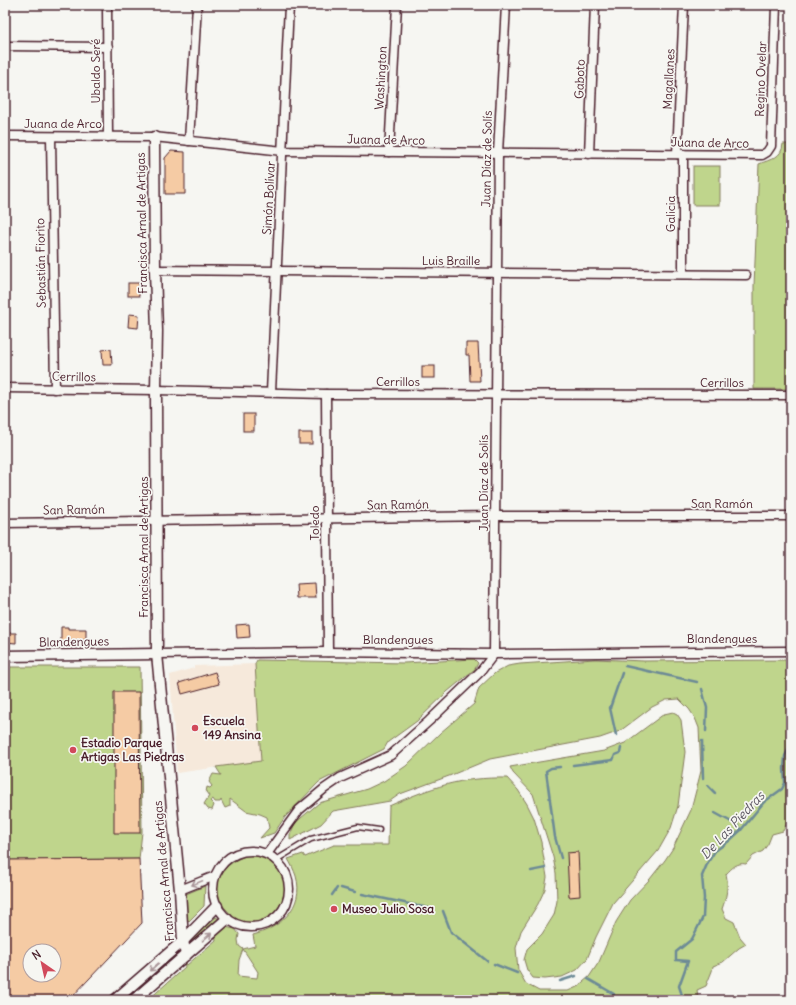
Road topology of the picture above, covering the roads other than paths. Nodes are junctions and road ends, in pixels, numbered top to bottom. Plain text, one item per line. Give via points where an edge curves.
1 (107, 5) edge
2 (197, 5) edge
3 (290, 5) edge
4 (397, 5) edge
5 (506, 5) edge
6 (595, 5) edge
7 (684, 5) edge
8 (776, 5) edge
9 (5, 46) edge
10 (108, 47) junction
11 (5, 136) edge
12 (51, 136) junction
13 (108, 136) junction
14 (154, 137) junction
15 (189, 141) junction
16 (283, 151) junction
17 (389, 152) junction
18 (767, 152) joint
19 (498, 153) junction
20 (589, 154) junction
21 (680, 154) junction
22 (155, 270) junction
23 (278, 272) junction
24 (498, 273) junction
25 (683, 274) junction
26 (746, 275) dead end
27 (5, 388) edge
28 (55, 388) junction
29 (156, 390) junction
30 (271, 392) junction
31 (326, 394) junction
32 (497, 394) junction
33 (791, 395) edge
34 (496, 516) junction
35 (791, 516) edge
36 (327, 518) junction
37 (157, 522) junction
38 (5, 523) edge
39 (791, 651) edge
40 (328, 652) junction
41 (157, 654) junction
42 (494, 654) junction
43 (5, 656) edge
44 (379, 830) dead end
45 (267, 854) junction
46 (276, 860) junction
47 (215, 876) junction
48 (180, 890) junction
49 (217, 906) junction
50 (227, 919) junction
51 (183, 941) junction
52 (186, 955) junction
53 (116, 1000) edge
54 (134, 1000) edge

1 - 10 street, Ubaldo Seré
2 - 15 street
3 - 16 street, Simón Bolívar
4 - 17 street, Washington
5 - 19 street, Juan Díaz de Solís
6 - 20 street, Gaboto
7 - 21 street, Magallanes
8 - 18 street, Regino Ovelar via 771,146
9 - 10 street
10 - 13 street, Ubaldo Seré
11 - 12 street, Juana de Arco
12 - 13 street, Juana de Arco
12 - 28 street, Sebastián Fiorito
13 - 14 street, Juana de Arco
14 - 15 street, Juana de Arco
14 - 22 street, Francisca Arnal de Artigas
15 - 16 street, Juana de Arco
16 - 17 street, Juana de Arco
16 - 23 street, Simón Bolívar
17 - 19 street, Juana de Arco
18 - 21 street, Juana de Arco via 756,156
19 - 20 street, Juana de Arco
19 - 24 street, Juan Díaz de Solís
20 - 21 street, Juana de Arco
21 - 25 street, Galicia
22 - 23 street, Luis Braille
22 - 29 street, Francisca Arnal de Artigas
23 - 24 street, Luis Braille
23 - 30 street, Simón Bolívar
24 - 25 street, Luis Braille
24 - 32 street, Juan Díaz de Solís
25 - 26 street, Luis Braille
27 - 28 street, Cerrillos
28 - 29 street, Cerrillos
29 - 30 street, Cerrillos
29 - 37 street, Francisca Arnal de Artigas
30 - 31 street, Cerrillos
31 - 32 street, Cerrillos
31 - 36 street, Toledo
32 - 33 street, Cerrillos
32 - 34 street, Juan Díaz de Solís
34 - 35 street, San Ramón
34 - 36 street, San Ramón
34 - 42 street, Juan Díaz de Solís
36 - 37 street, San Ramón
36 - 40 street, Toledo
37 - 38 street, San Ramón
37 - 41 street, Francisca Arnal de Artigas
39 - 42 street, Blandengues
40 - 41 street, Blandengues
40 - 42 street, Blandengues
41 - 43 street, Blandengues
41 - 48 street, Francisca Arnal de Artigas
42 - 45 street via 445,706 391,755 340,778 299,810
44 - 46 lane via 358,827 311,839
45 - 46 street
45 - 47 street via 255,851 242,852 221,865
46 - 50 street via 285,872 289,886 289,895 279,915 270,922 248,927
47 -> 48 street
47 - 49 street via 213,886
48 - 51 street, Francisca Arnal de Artigas
49 - 50 street
49 - 51 street
52 -> 50 street
51 - 52 street, Francisca Arnal de Artigas
51 -> 53 street
52 - 54 street

